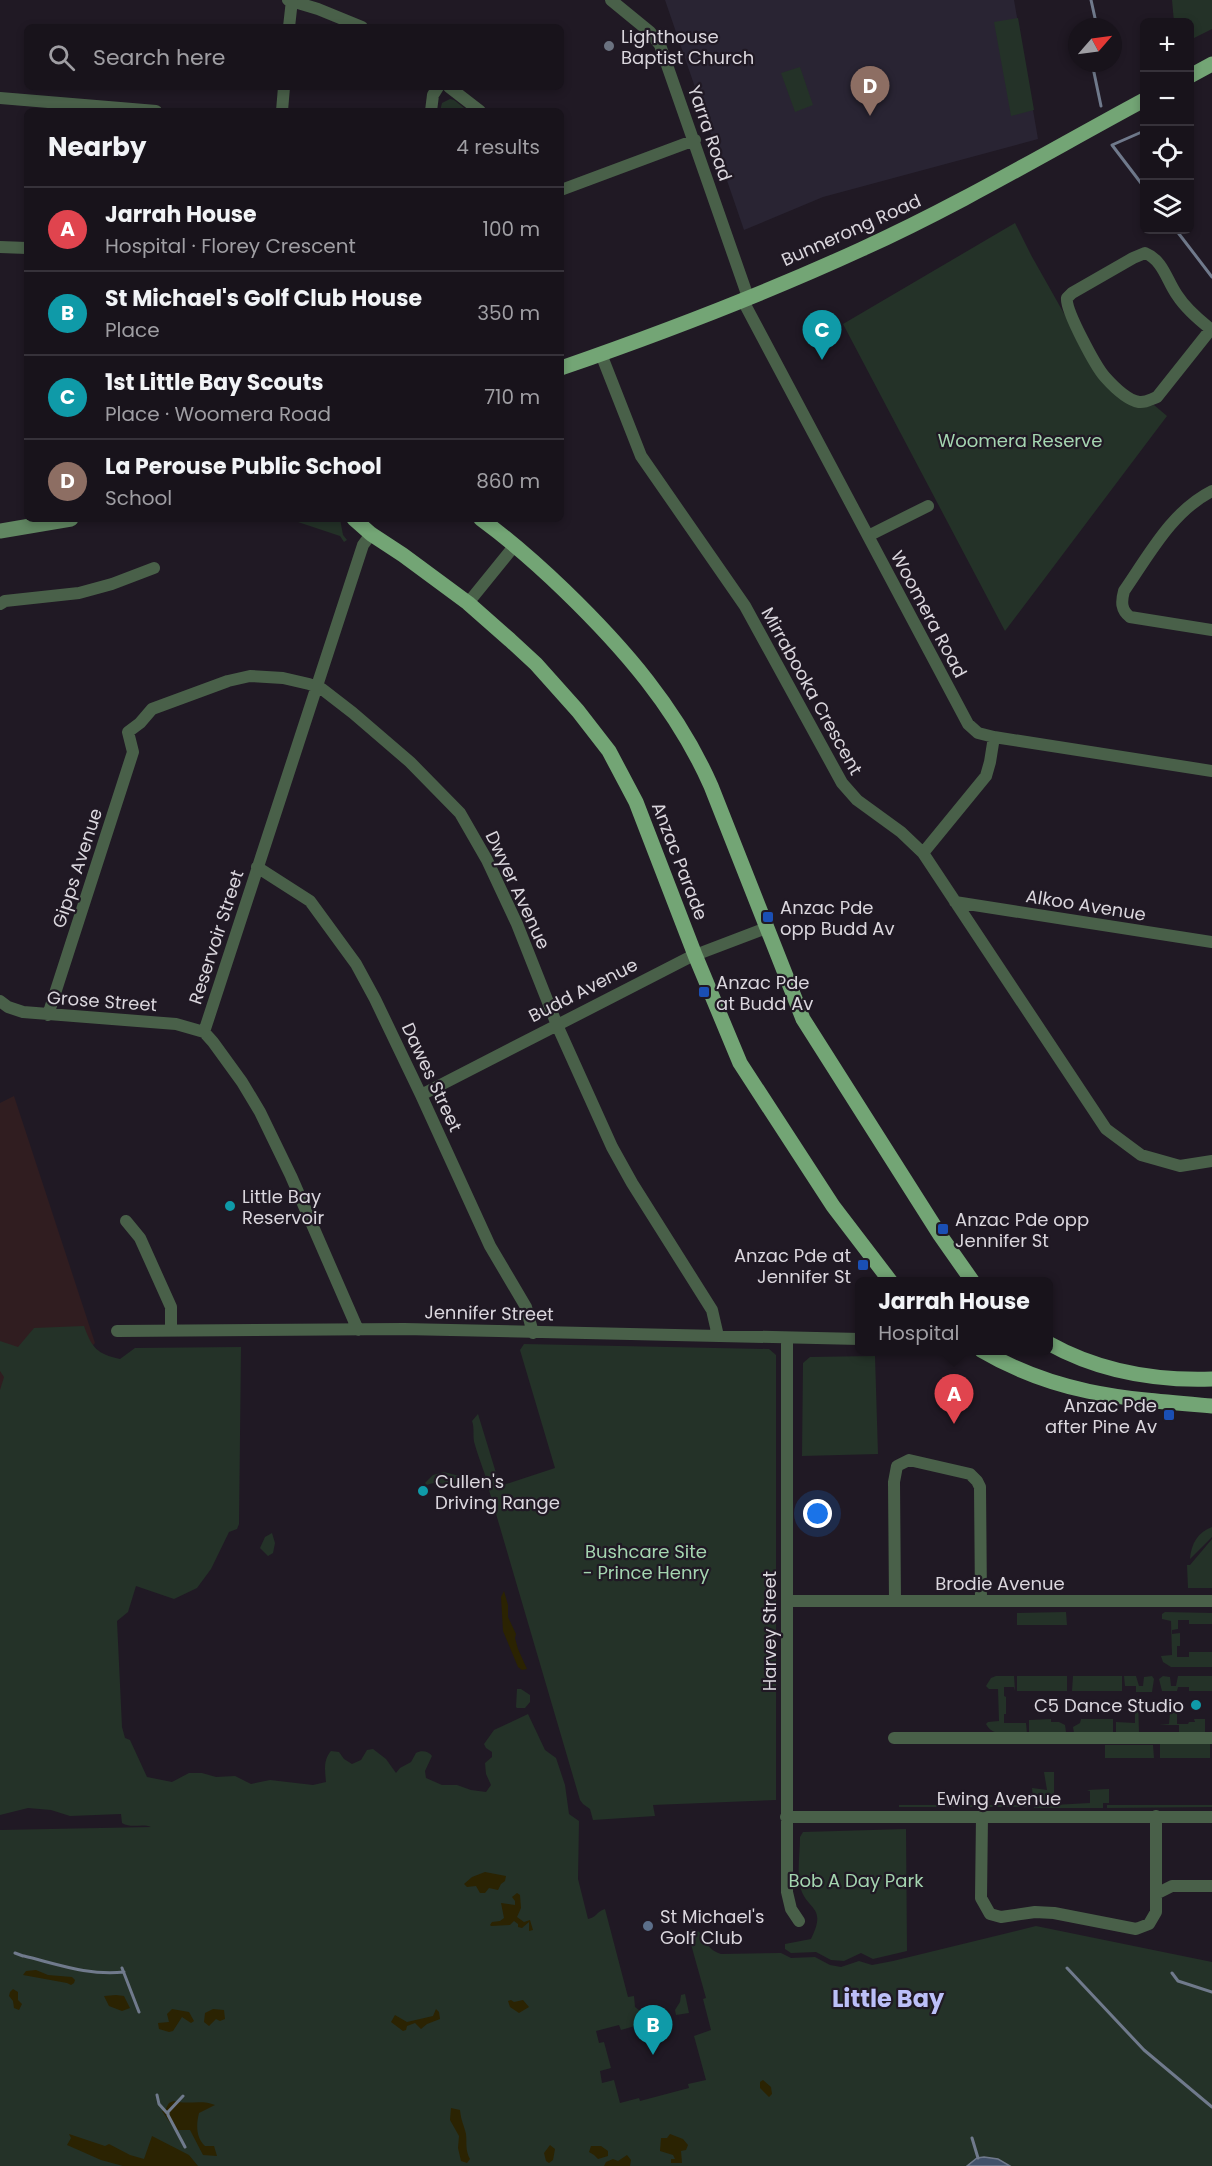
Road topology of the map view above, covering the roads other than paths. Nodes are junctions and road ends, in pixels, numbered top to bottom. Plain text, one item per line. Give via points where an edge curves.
1 (290, 0) edge
2 (611, 0) edge
3 (289, 24) edge
4 (355, 24) edge
5 (1212, 64) edge
6 (1194, 74) edge
7 (284, 90) edge
8 (436, 90) edge
9 (453, 90) edge
10 (0, 98) edge
11 (1140, 102) edge
12 (120, 108) edge
13 (282, 108) edge
14 (431, 108) edge
15 (476, 108) edge
16 (695, 140) junction
17 (564, 185) edge
18 (0, 247) edge
19 (24, 248) edge
20 (745, 298) junction
21 (1211, 330) edge
22 (601, 354) junction
23 (564, 367) edge
24 (1212, 491) edge
25 (928, 506) dead end
26 (53, 522) edge
27 (357, 522) edge
28 (485, 522) edge
29 (0, 531) edge
30 (371, 534) junction
31 (867, 536) junction
32 (515, 546) junction
33 (154, 567) dead end
34 (468, 603) junction
35 (0, 604) edge
36 (1212, 630) edge
37 (316, 686) junction
38 (128, 732) joint
39 (994, 737) junction
40 (1212, 771) edge
41 (923, 853) junction
42 (257, 867) junction
43 (955, 902) junction
44 (766, 928) junction
45 (1212, 942) edge
46 (695, 955) junction
47 (0, 1001) edge
48 (48, 1015) junction
49 (557, 1025) junction
50 (204, 1032) junction
51 (421, 1095) junction
52 (1212, 1161) edge
53 (126, 1221) dead end
54 (888, 1277) edge
55 (967, 1277) edge
56 (171, 1329) junction
57 (358, 1330) junction
58 (117, 1331) dead end
59 (533, 1332) junction
60 (718, 1336) junction
61 (788, 1338) junction
62 (855, 1339) edge
63 (1053, 1346) edge
64 (991, 1355) edge
65 (1212, 1379) edge
66 (1212, 1406) edge
67 (981, 1600) junction
68 (1212, 1600) edge
69 (788, 1601) junction
70 (894, 1601) junction
71 (894, 1738) dead end
72 (1212, 1738) edge
73 (982, 1816) junction
74 (1156, 1816) junction
75 (786, 1817) junction
76 (1212, 1817) edge
77 (1212, 1886) edge
78 (1156, 1894) junction
79 (799, 1921) dead end

1 - 3 street
1 - 4 street
2 - 16 street, Yarra Road via 660,45
5 - 6 main road
7 - 13 street
8 - 14 street
9 - 15 street
10 - 12 street
11 - 20 main road, Bunnerong Road via 864,249
16 - 17 street
16 - 20 street, Yarra Road
18 - 19 street
20 - 22 main road, Bunnerong Road
20 - 31 street, Woomera Road
21 - 21 street via 1176,294 1159,263 1145,253 1066,298 1069,312 1104,376 1137,402 1157,397
22 - 23 main road, Bunnerong Road
22 - 41 street, Mirrabooka Crescent via 641,456 755,622 842,783 857,801
24 - 36 street via 1197,498 1179,515 1121,600 1130,617
25 - 31 street
26 - 29 main road
27 - 30 main road, Anzac Parade
28 - 32 main road
30 - 34 main road, Anzac Parade
30 - 37 street, Reservoir Street via 363,545
31 - 39 street, Woomera Road via 968,724 978,733
32 - 34 street
32 - 44 main road via 618,644 676,719 711,786
33 - 35 street via 79,593
34 - 46 main road, Anzac Parade via 536,664 609,751 636,802
37 - 38 street, Dwyer Avenue via 250,676 228,681 152,709
37 - 42 street, Reservoir Street
37 - 49 street, Dwyer Avenue via 410,762 460,813 517,924
38 - 48 street, Gipps Avenue via 133,752
39 - 40 street, Woomera Road
39 - 41 street via 986,776
41 - 43 street, Mirrabooka Crescent
42 - 50 street, Reservoir Street
42 - 51 street, Dawes Street via 310,901 334,932 375,999
43 - 45 street, Alkoo Avenue
43 - 52 street, Mirrabooka Crescent via 1106,1129 1141,1155 1180,1166
44 - 46 street, Budd Avenue
44 - 55 main road via 808,1029
46 - 49 street, Budd Avenue
46 - 54 main road, Anzac Parade via 732,1049 746,1073 833,1206
47 - 48 street, Grose Street via 23,1012
48 - 50 street, Grose Street via 176,1024
49 - 51 street, Budd Avenue
49 - 60 street, Dwyer Avenue via 612,1147 712,1310
50 - 57 street, Reservoir Street via 224,1055 260,1112
51 - 59 street, Dawes Street via 490,1246 526,1307
53 - 56 street via 140,1238 171,1307
56 - 57 street, Jennifer Street
56 - 58 street, Jennifer Street
57 - 59 street, Jennifer Street
59 - 60 street, Jennifer Street
60 - 61 street, Jennifer Street
61 - 62 street, Jennifer Street
61 - 69 street, Harvey Street
63 - 65 main road via 1109,1369 1166,1378
64 - 66 main road via 1026,1373 1077,1390 1132,1400
67 - 68 street, Brodie Avenue
67 - 70 street, Brodie Avenue
67 - 70 street via 977,1481 967,1473 909,1460 897,1466 894,1482
69 - 70 street, Brodie Avenue
69 - 75 street, Harvey Street
71 - 72 street
73 - 74 street, Ewing Avenue
73 - 75 street, Ewing Avenue
73 - 78 street via 981,1900 994,1916 1049,1912 1138,1929 1149,1924 1155,1915
74 - 76 street, Ewing Avenue
74 - 78 street
75 - 79 street, Harvey Street via 788,1899
77 - 78 street via 1172,1886

